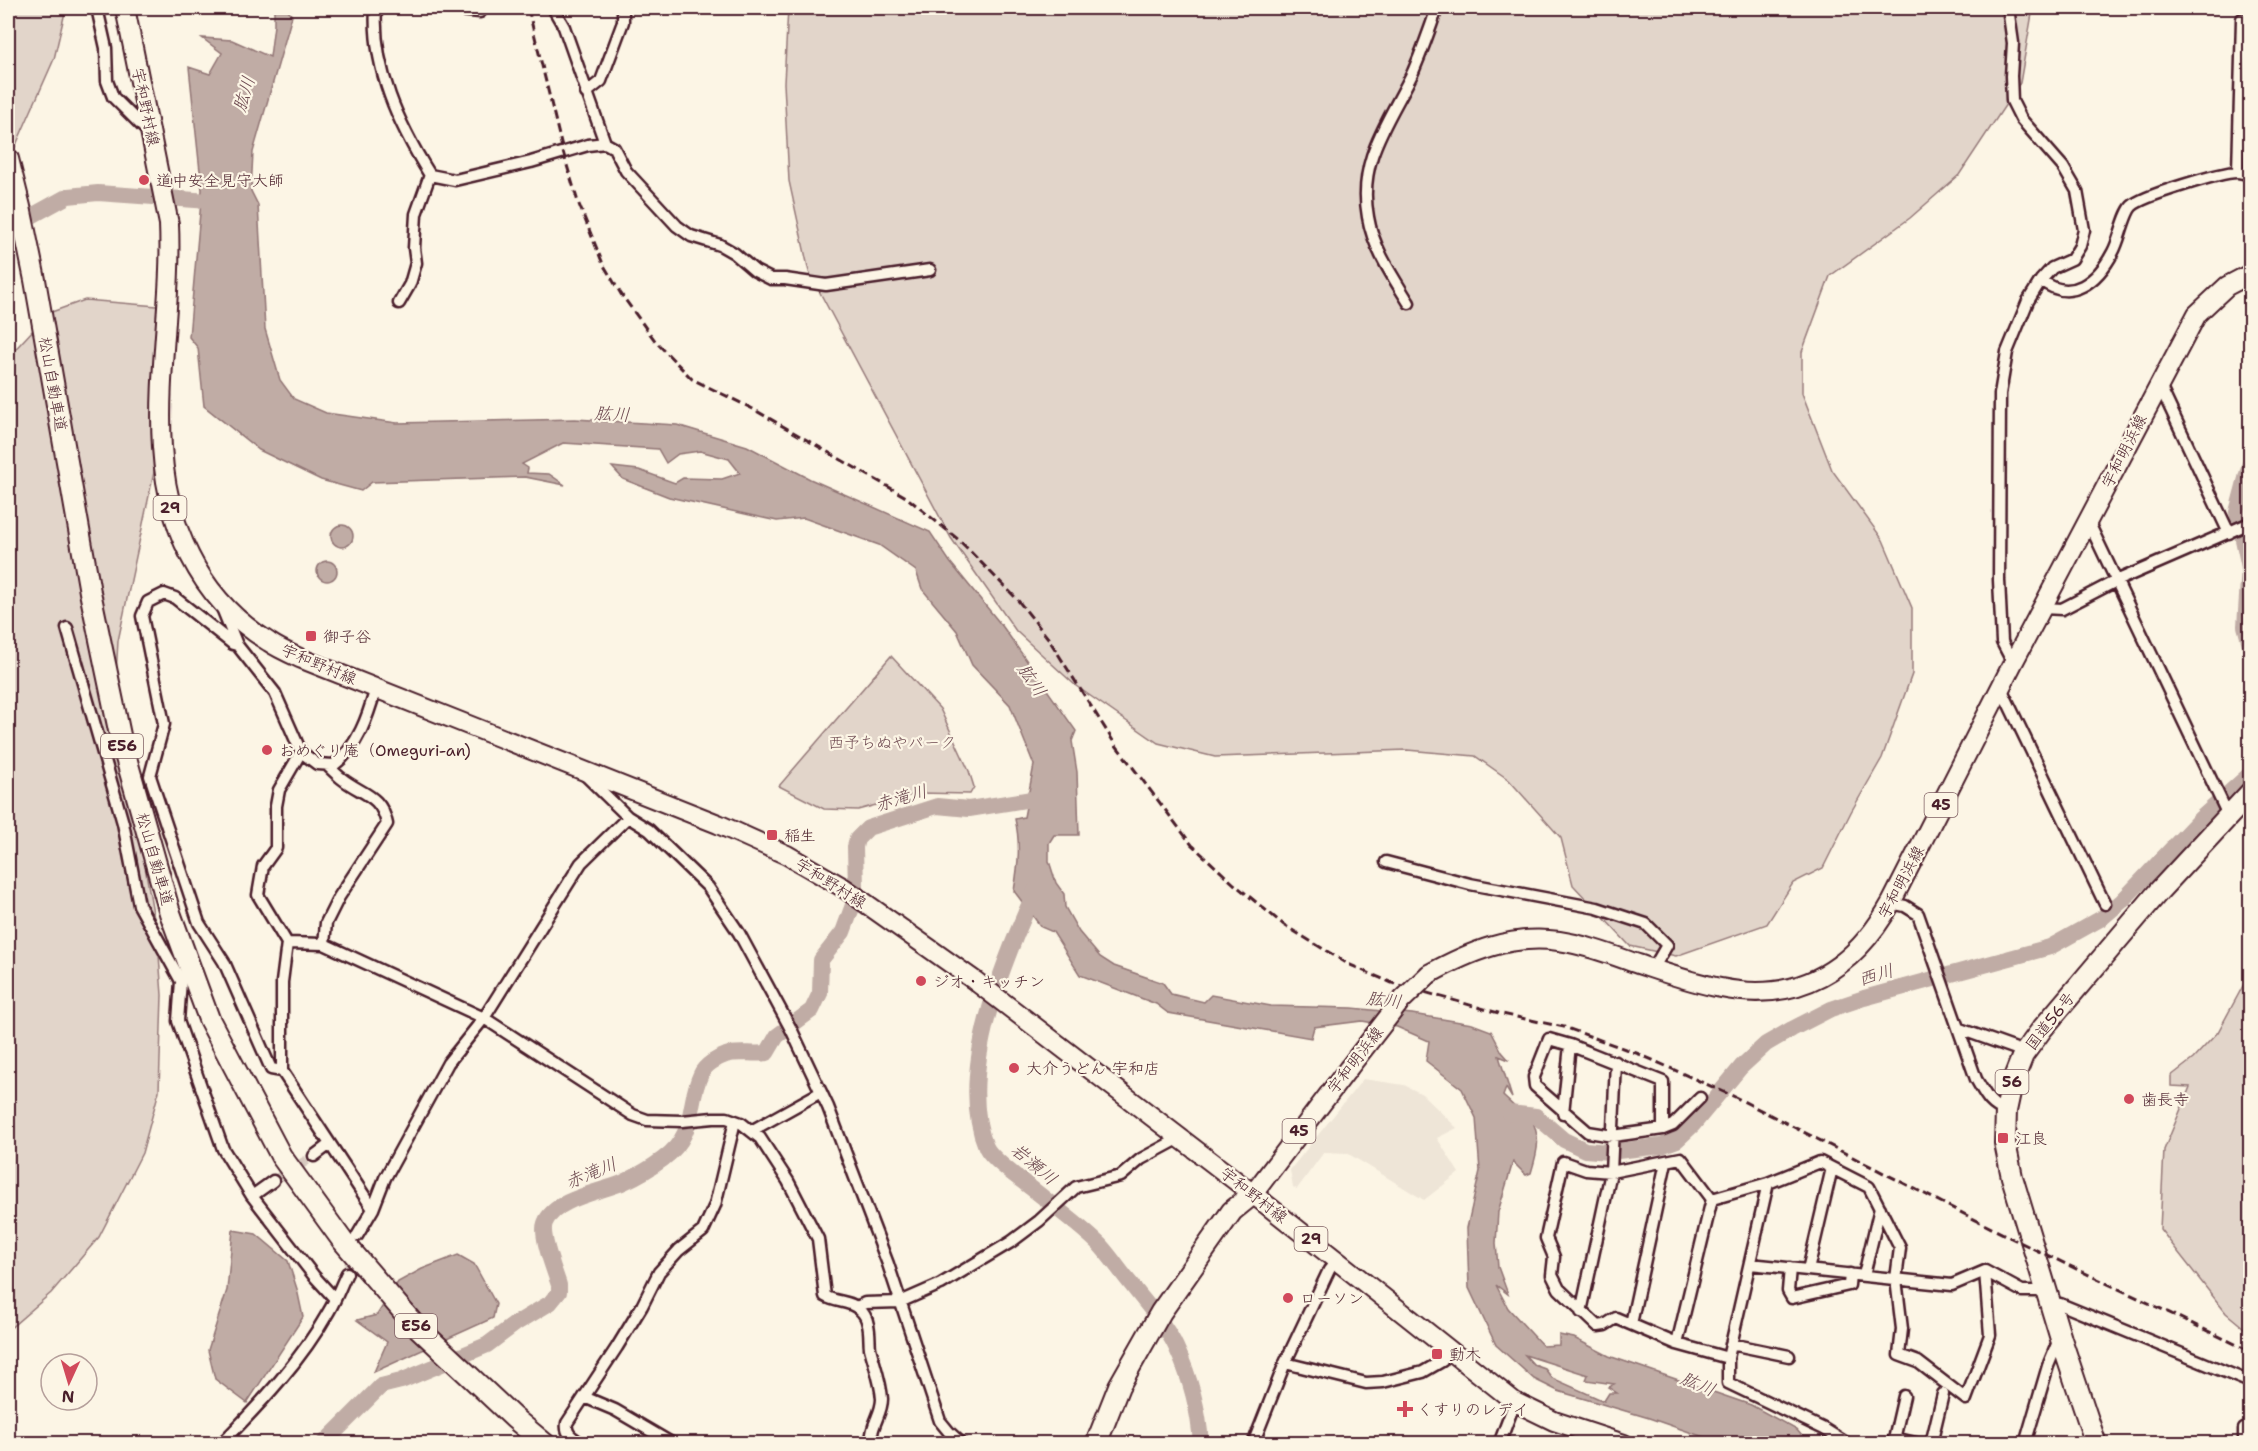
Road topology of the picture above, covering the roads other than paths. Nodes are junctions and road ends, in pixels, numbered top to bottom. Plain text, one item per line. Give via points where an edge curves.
1 (97, 8) edge
2 (125, 8) edge
3 (376, 8) edge
4 (438, 8) edge
5 (479, 8) edge
6 (553, 8) edge
7 (623, 8) edge
8 (1437, 8) edge
9 (2008, 8) edge
10 (2250, 18) edge
11 (586, 93) junction
12 (152, 136) junction
13 (605, 143) junction
14 (8, 159) edge
15 (2238, 172) junction
16 (2250, 175) edge
17 (430, 176) junction
18 (930, 270) dead end
19 (2250, 274) edge
20 (2041, 280) junction
21 (399, 303) dead end
22 (1409, 303) dead end
23 (2159, 383) junction
24 (2088, 521) junction
25 (2240, 528) edge
26 (2116, 581) junction
27 (219, 599) junction
28 (2043, 608) junction
29 (67, 628) dead end
30 (237, 645) junction
31 (2013, 663) junction
32 (2001, 687) junction
33 (376, 688) junction
34 (301, 752) junction
35 (327, 765) junction
36 (579, 769) junction
37 (2250, 793) edge
38 (2226, 811) junction
39 (628, 817) junction
40 (1386, 862) dead end
41 (1891, 903) junction
42 (2105, 904) dead end
43 (287, 943) junction
44 (324, 944) junction
45 (1653, 969) junction
46 (484, 1018) junction
47 (1960, 1029) junction
48 (1570, 1045) junction
49 (2023, 1055) junction
50 (1616, 1062) junction
51 (282, 1071) junction
52 (821, 1092) junction
53 (1700, 1098) dead end
54 (2006, 1111) junction
55 (1563, 1113) junction
56 (735, 1121) junction
57 (1663, 1130) junction
58 (752, 1131) junction
59 (1180, 1138) junction
60 (1613, 1141) junction
61 (330, 1144) junction
62 (314, 1156) tunnel mouth
63 (1666, 1162) junction
64 (1832, 1168) junction
65 (1611, 1172) junction
66 (273, 1181) tunnel mouth
67 (1768, 1183) junction
68 (1253, 1194) junction
69 (252, 1196) junction
70 (1712, 1199) junction
71 (373, 1209) junction
72 (1880, 1209) junction
73 (357, 1236) tunnel mouth
74 (1337, 1260) junction
75 (1750, 1264) junction
76 (1790, 1268) junction
77 (1808, 1270) junction
78 (1985, 1271) junction
79 (347, 1273) tunnel mouth
80 (1850, 1274) junction
81 (1864, 1275) junction
82 (1896, 1279) junction
83 (2048, 1297) junction
84 (335, 1299) junction
85 (900, 1302) junction
86 (858, 1307) junction
87 (1581, 1312) junction
88 (1631, 1324) junction
89 (2060, 1336) junction
90 (1677, 1344) junction
91 (1731, 1344) junction
92 (1449, 1350) junction
93 (1789, 1356) dead end
94 (1728, 1358) junction
95 (1285, 1363) junction
96 (1129, 1375) junction
97 (2250, 1382) edge
98 (1943, 1394) dead end
99 (1904, 1396) dead end
100 (584, 1397) junction
101 (1515, 1402) junction
102 (505, 1410) junction
103 (2250, 1430) edge
104 (1893, 1441) edge
105 (221, 1443) edge
106 (545, 1443) edge
107 (553, 1443) edge
108 (582, 1443) edge
109 (673, 1443) edge
110 (873, 1443) edge
111 (962, 1443) edge
112 (1096, 1443) edge
113 (1105, 1443) edge
114 (1253, 1443) edge
115 (1499, 1443) edge
116 (1624, 1443) edge
117 (1848, 1443) edge
118 (1920, 1443) edge
119 (1930, 1443) edge
120 (2025, 1443) edge
121 (2096, 1443) edge
122 (2244, 1443) edge

1 - 12 street via 106,48 107,81 113,97
2 - 12 main road, 宇和野村線 / 29
3 - 17 street via 377,44 390,100
4 - 5 street via 480,12
6 - 11 street via 564,27
7 - 11 street via 623,22 601,81
8 - 22 street via 1413,72 1377,139 1365,195 1376,243
9 - 20 street via 2013,43 2012,101 2022,119 2063,167 2077,191 2082,210 2084,230 2080,246 2072,259 2052,268
10 - 15 street via 2242,19
11 - 13 street
12 - 27 main road, 宇和野村線 / 29 via 171,254 162,463 179,535 201,578
13 - 17 street via 455,180
13 - 18 street via 614,147 626,171 677,226 691,236 720,245 771,279 826,285
14 - 102 highway, 松山自動車道 / E56 via 35,280 88,581 121,740 170,913 209,1019 281,1156 342,1240 413,1323
15 - 16 street
15 - 20 street via 2171,188 2132,206 2113,254 2090,282 2076,291 2050,288
17 - 21 street via 416,214 416,263
19 - 23 main road, 宇和明浜線 / 45 via 2227,286 2197,314
20 - 31 street via 2014,331 2000,394 1999,590 2002,642
23 - 24 main road, 宇和明浜線 / 45
23 - 25 street
24 - 26 street
24 - 28 main road, 宇和明浜線 / 45
25 - 26 street
26 - 28 street via 2062,609
26 - 38 street
27 - 30 street
27 - 33 main road, 宇和野村線 / 29 via 231,614 269,642
28 - 31 main road, 宇和明浜線 / 45
29 - 69 street via 123,823 139,905 181,981 178,1021 223,1149
30 - 34 street via 275,693
30 - 51 street via 176,598 164,594 148,602 142,616 164,724 150,776 199,922 224,962 271,1069
31 - 32 main road, 宇和明浜線 / 45
32 - 41 main road, 宇和明浜線 / 45
32 - 42 street
33 - 35 street via 368,714 348,752 334,765
33 - 36 main road, 宇和野村線 / 29
34 - 35 street via 316,764
34 - 43 street via 279,789 276,848 263,866 258,895
35 - 44 street via 342,779 371,795 384,811 387,824 339,897 326,923
36 - 39 street
36 - 59 main road, 宇和野村線 / 29 via 718,824 787,855 844,888 974,980
37 - 38 highway, 国道56号 / 56
38 - 49 highway, 国道56号 / 56
39 - 46 street via 582,863
39 - 52 street via 649,830 708,887 739,933
40 - 45 street via 1470,884 1597,908 1646,924 1667,945
41 - 45 main road, 宇和明浜線 / 45 via 1880,924 1856,951 1826,976 1790,988 1756,992 1722,988
41 - 47 street via 1918,914
43 - 44 street
43 - 51 street via 282,982
44 - 46 street
45 - 68 main road, 宇和明浜線 / 45, bridge via 1583,946 1529,940 1494,945 1429,974 1400,1002
46 - 56 street via 633,1115 647,1120
46 - 71 street via 448,1063 385,1178
47 - 49 street
47 - 54 street via 1976,1079 1988,1100
48 - 50 street
48 - 55 street
48 - 55 street via 1549,1039 1534,1077 1535,1086
49 - 54 highway, 国道56号 / 56
50 - 57 street via 1664,1082
50 - 60 street
51 - 61 street
52 - 58 street
52 - 85 street
53 - 57 street
54 - 83 highway, 国道56号 / 56 via 2005,1143 2012,1177
55 - 60 street via 1588,1132
56 - 58 street
56 - 100 street via 716,1205 703,1231 659,1272
57 - 60 street
58 - 86 street via 778,1165 818,1239 825,1296
59 - 68 main road, 宇和野村線 / 29
59 - 85 street via 1141,1159 1121,1176 1076,1187 1011,1242 941,1284
60 - 65 street
61 - 62 street
61 - 71 street
63 - 65 street
63 - 70 street via 1681,1158
63 - 88 street
64 - 67 street via 1820,1162
64 - 72 street via 1869,1187
64 - 77 street
65 - 87 street
65 - 87 street via 1586,1170 1563,1162 1546,1238 1554,1257 1552,1275 1559,1289
66 - 69 street
67 - 70 street
67 - 75 street
68 - 74 main road, 宇和野村線 / 29
68 - 96 highway via 1241,1216 1177,1296
69 - 84 street
70 - 90 street
71 - 73 street
72 - 81 street
72 - 82 street via 1900,1248
74 - 92 main road, 宇和野村線 / 29
74 - 95 street
75 - 76 street
75 - 91 street
76 - 77 street
76 - 80 street via 1788,1291 1792,1298 1849,1285
77 - 80 street
78 - 82 street via 1953,1285
78 - 82 street via 1990,1335 1966,1399 1918,1362 1899,1355 1902,1329
78 - 83 street via 2022,1292
79 - 84 street
80 - 81 street
81 - 82 street
83 - 89 highway, 国道56号 / 56
83 - 97 street
84 - 105 street via 304,1349 263,1402
85 - 86 street via 865,1303
85 - 111 street via 940,1420
86 - 110 street via 868,1324 882,1398 873,1426
87 - 88 street via 1598,1326 1616,1318
88 - 90 street
89 - 120 street
89 - 121 highway, 国道56号 / 56
90 - 94 street
91 - 93 street
91 - 94 street
92 - 95 street via 1442,1362 1422,1372 1383,1382 1366,1383
92 - 101 main road, 宇和野村線 / 29
94 - 117 street via 1728,1383
95 - 114 street
96 - 112 highway
96 - 113 highway
98 - 119 street
99 - 104 street
100 - 108 street via 566,1428 571,1437
100 - 109 street
101 - 115 street
101 - 116 main road, 宇和野村線 / 29 via 1554,1421
102 - 106 highway, 松山自動車道 / E56
102 - 107 highway
103 - 122 street via 2244,1429
104 - 118 street

